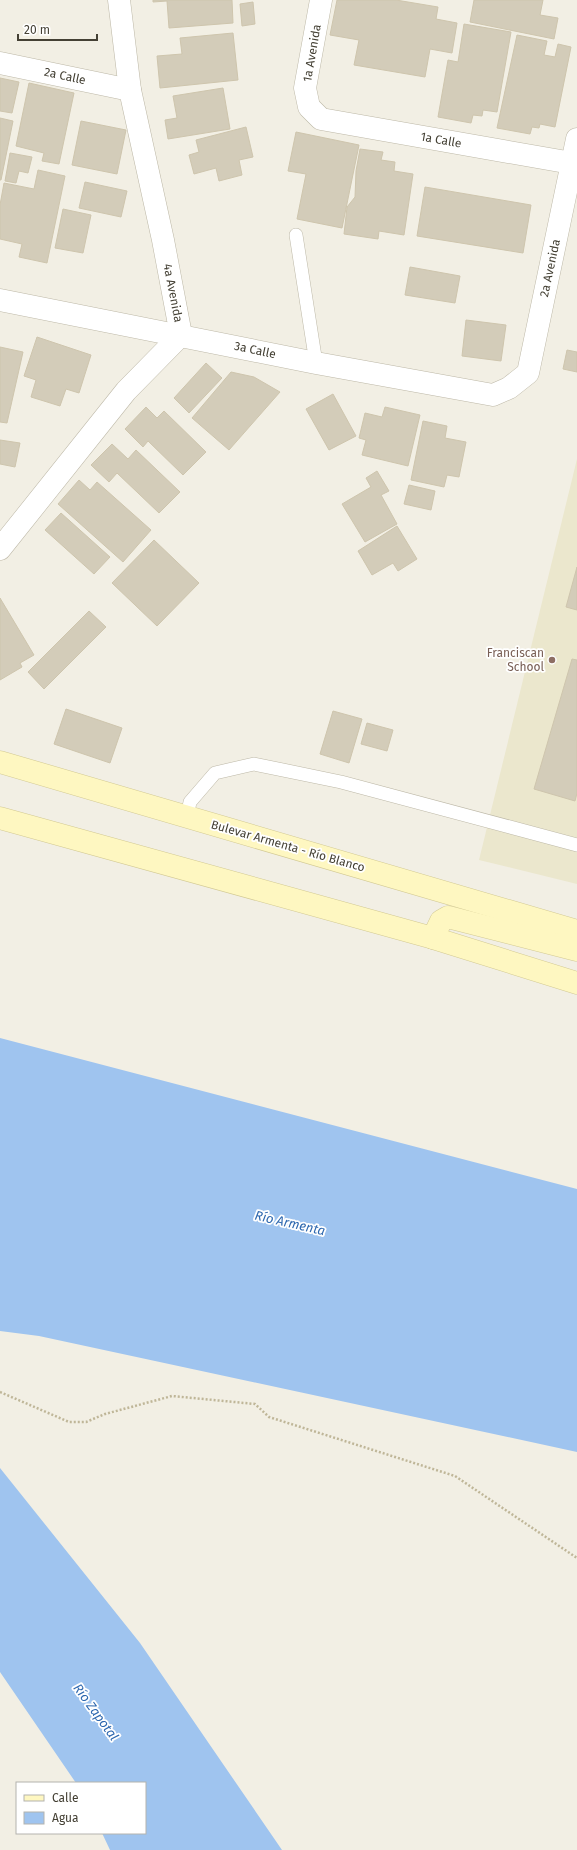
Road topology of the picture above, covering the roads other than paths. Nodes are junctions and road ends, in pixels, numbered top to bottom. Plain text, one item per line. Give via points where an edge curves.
1 (119, 0) edge
2 (321, 0) edge
3 (0, 63) edge
4 (130, 90) junction
5 (309, 107) joint
6 (577, 139) edge
7 (575, 164) edge
8 (296, 235) dead end
9 (0, 300) edge
10 (181, 335) junction
11 (316, 363) junction
12 (509, 388) joint
13 (0, 549) edge
14 (0, 762) edge
15 (187, 817) junction
16 (0, 818) edge
17 (577, 845) edge
18 (577, 930) edge
19 (433, 938) junction
20 (577, 950) edge
21 (577, 983) edge

1 - 4 street, 4a Avenida
2 - 5 street, 1a Avenida via 305,88
3 - 4 street, 2a Calle
4 - 10 street, 4a Avenida
5 - 7 street, 1a Calle via 321,119
6 - 7 street, 2a Avenida
7 - 12 street, 2a Avenida via 528,373
8 - 11 lane
9 - 10 street, 3a Calle
10 - 11 street, 3a Calle
10 - 13 street, 4a Avenida via 126,391
11 - 12 street, 3a Calle via 493,395
14 - 15 main road, Bulevar Armenta - Río Blanco
15 - 17 lane via 190,802 215,773 254,764 341,782
15 - 18 main road, Bulevar Armenta - Río Blanco
16 - 19 main road
19 - 20 main road via 440,921 448,917
19 - 21 main road

